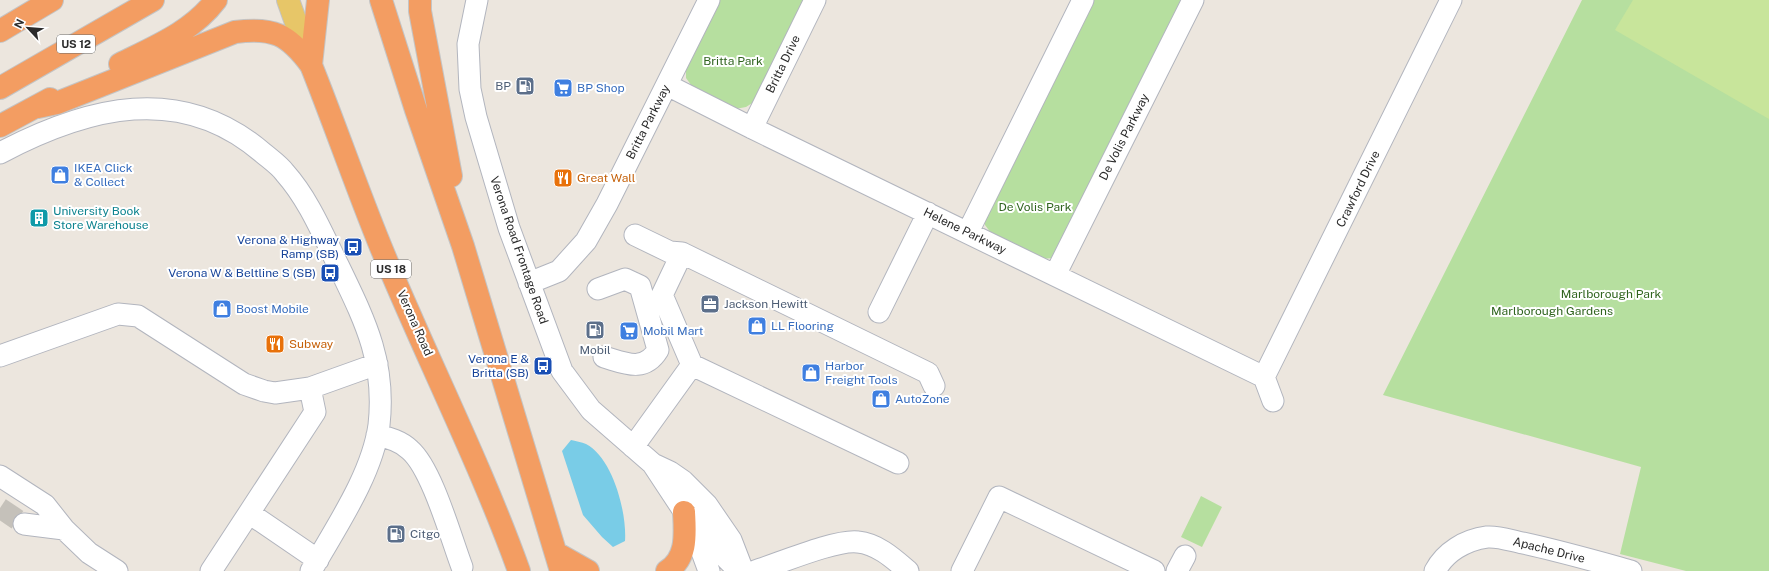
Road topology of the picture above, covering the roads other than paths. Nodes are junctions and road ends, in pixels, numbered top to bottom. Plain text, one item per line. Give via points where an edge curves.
1 (52, 0) edge
2 (153, 0) edge
3 (216, 0) edge
4 (318, 0) edge
5 (381, 0) edge
6 (420, 0) edge
7 (477, 0) edge
8 (709, 0) edge
9 (815, 0) edge
10 (1084, 0) edge
11 (1193, 0) edge
12 (1452, 0) edge
13 (290, 3) edge
14 (0, 31) edge
15 (310, 65) junction
16 (667, 85) junction
17 (0, 88) edge
18 (38, 107) junction
19 (0, 126) edge
20 (752, 128) junction
21 (0, 153) edge
22 (928, 213) junction
23 (968, 232) junction
24 (635, 235) dead end
25 (463, 246) junction
26 (682, 253) junction
27 (1055, 275) junction
28 (529, 283) junction
29 (598, 289) dead end
30 (879, 312) dead end
31 (0, 356) edge
32 (604, 357) dead end
33 (377, 364) junction
34 (692, 365) junction
35 (1264, 377) junction
36 (934, 386) dead end
37 (310, 388) junction
38 (1273, 401) dead end
39 (377, 435) junction
40 (633, 447) junction
41 (898, 463) dead end
42 (653, 464) junction
43 (0, 476) edge
44 (672, 493) junction
45 (495, 508) junction
46 (684, 512) junction
47 (249, 513) junction
48 (24, 524) tunnel mouth
49 (64, 529) junction
50 (558, 562) edge
51 (315, 565) edge
52 (462, 567) dead end
53 (117, 571) edge
54 (211, 571) edge
55 (505, 571) edge
56 (519, 571) edge
57 (588, 571) edge
58 (667, 571) edge
59 (709, 571) edge
60 (742, 571) edge
61 (755, 571) edge
62 (908, 571) edge
63 (962, 571) edge
64 (1154, 571) edge
65 (1435, 571) edge
66 (1631, 571) edge

1 - 14 highway
2 - 17 highway, US 12
3 - 18 highway via 195,22 176,36 54,96
4 - 15 highway, US 18
5 - 25 highway
6 - 25 highway
7 - 28 street, Verona Road Frontage Road via 468,44 470,89 496,187
8 - 16 street, Britta Parkway
9 - 20 street, Britta Drive
10 - 23 street
11 - 27 street, De Volis Parkway
12 - 35 street, Crawford Drive
13 - 15 main road, Verona Road
15 - 18 highway via 288,40 276,34 256,29 235,32 57,102
15 - 45 highway, Verona Road / US 18 via 381,246
16 - 20 street, Helene Parkway
16 - 28 street, Britta Parkway via 586,241 559,271
18 - 19 highway
20 - 22 street, Helene Parkway
21 - 33 street via 64,124 117,110 152,107 187,113 222,124 253,144 284,172 308,204 364,320 373,343
22 - 23 street, Helene Parkway
22 - 30 street
23 - 27 street, Helene Parkway
24 - 26 street via 670,252
25 - 50 highway
26 - 34 street via 662,295
26 - 36 street via 928,372
27 - 35 street, Helene Parkway
28 - 40 street, Verona Road Frontage Road via 562,370 591,410
29 - 32 street via 625,279 640,286 658,350 652,359 636,366
31 - 37 street via 118,314 138,316 244,384 275,393
33 - 37 street
33 - 39 street via 380,408
34 - 40 street
34 - 41 street
35 - 38 street
37 - 47 street via 315,412
39 - 51 street via 351,501
39 - 52 street via 403,444 422,464
40 - 42 street, Verona Road Frontage Road
42 - 44 street, Verona Road Frontage Road
42 - 60 street, Verona Road Frontage Road via 683,481 707,505 727,534
43 - 49 street via 45,505
44 - 46 street, Verona Road Frontage Road
44 - 60 street via 698,515 722,554
45 - 55 highway
45 - 56 highway, Verona Road / US 18
46 - 58 highway via 685,539 682,554 674,567
46 - 59 street, Verona Road Frontage Road via 694,529
47 - 51 street
47 - 54 street
48 - 49 street
49 - 53 street via 89,553
50 - 57 highway
61 - 62 street via 830,546 850,542 872,546
63 - 64 street via 999,497
65 - 66 street, Apache Drive via 1441,560 1453,550 1466,543 1488,537

